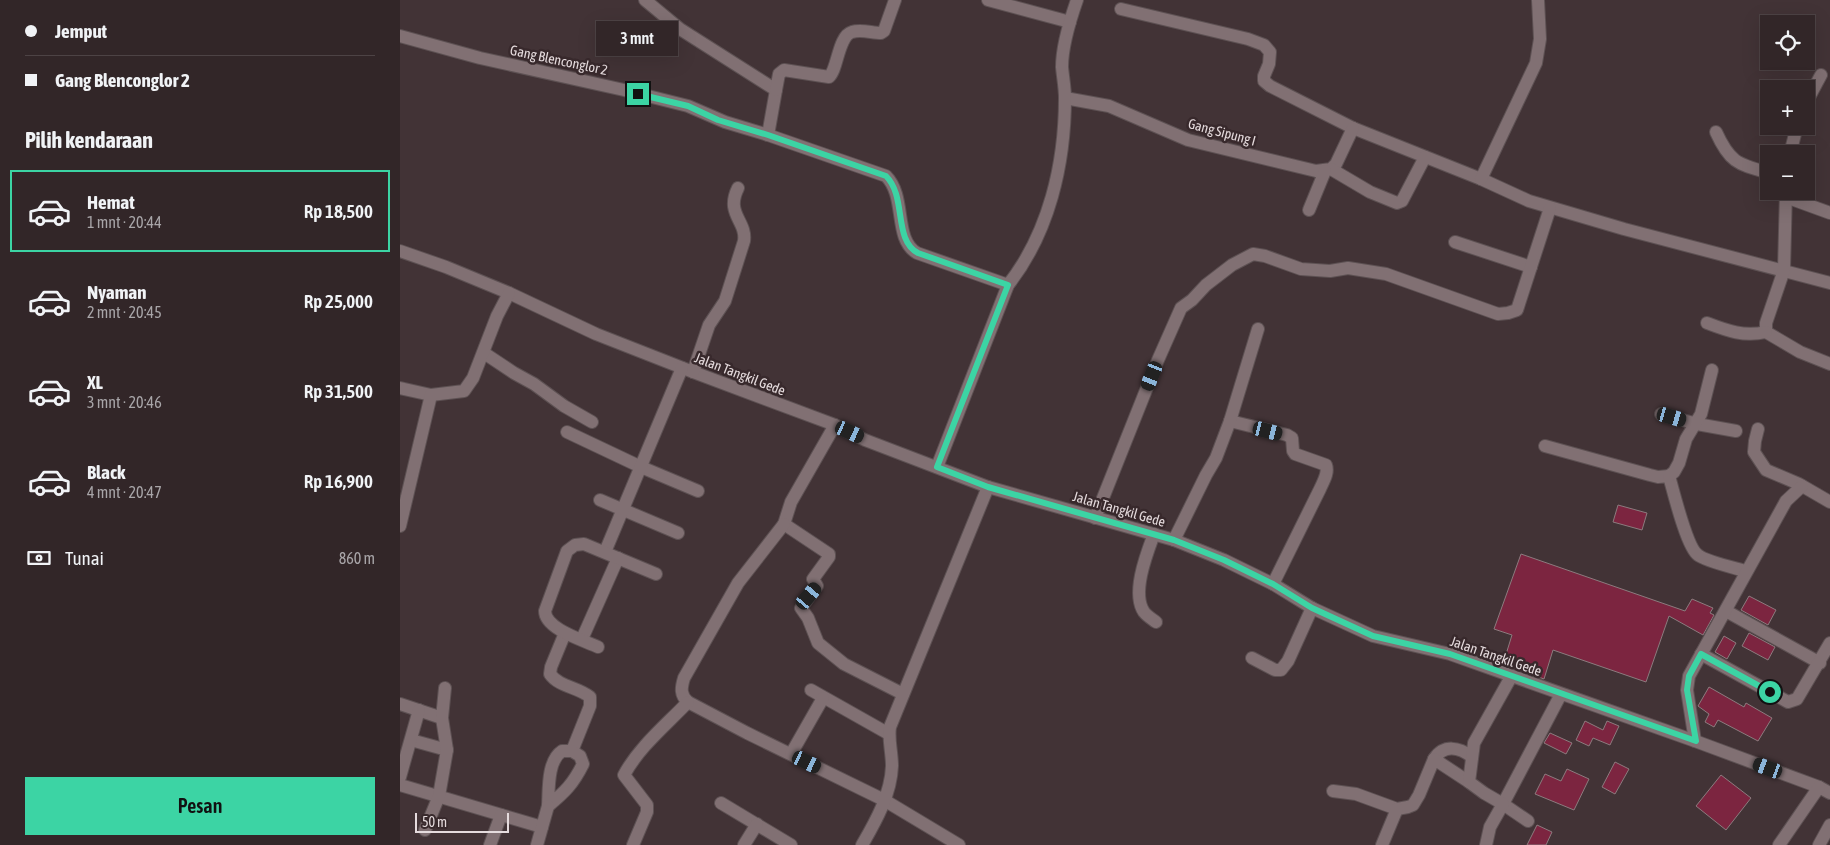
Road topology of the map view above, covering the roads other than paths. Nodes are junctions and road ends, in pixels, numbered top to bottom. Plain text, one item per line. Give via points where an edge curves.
1 (645, 0) edge
2 (895, 0) edge
3 (988, 0) edge
4 (1076, 0) edge
5 (1538, 0) edge
6 (1121, 9) dead end
7 (1070, 22) junction
8 (400, 36) edge
9 (1821, 75) dead end
10 (1815, 86) edge
11 (776, 90) junction
12 (1065, 98) junction
13 (1353, 128) junction
14 (1716, 132) dead end
15 (768, 135) junction
16 (1426, 157) junction
17 (1328, 170) junction
18 (1760, 171) edge
19 (1481, 179) junction
20 (738, 188) dead end
21 (1786, 200) edge
22 (1800, 200) edge
23 (1550, 208) junction
24 (1309, 210) dead end
25 (1830, 213) edge
26 (1455, 242) dead end
27 (400, 251) edge
28 (1531, 266) junction
29 (1784, 270) junction
30 (1830, 283) edge
31 (1008, 285) junction
32 (509, 293) junction
33 (1707, 323) dead end
34 (1258, 329) dead end
35 (1766, 332) junction
36 (484, 353) junction
37 (1830, 364) edge
38 (688, 370) junction
39 (1712, 370) dead end
40 (400, 388) edge
41 (431, 395) junction
42 (1661, 414) dead end
43 (1230, 421) junction
44 (592, 422) dead end
45 (1697, 424) junction
46 (835, 425) junction
47 (1758, 429) dead end
48 (1736, 431) dead end
49 (567, 432) dead end
50 (1545, 446) dead end
51 (641, 467) junction
52 (937, 467) junction
53 (1669, 476) junction
54 (1802, 486) junction
55 (988, 487) junction
56 (698, 491) dead end
57 (600, 500) dead end
58 (1829, 500) edge
59 (622, 510) junction
60 (1095, 518) junction
61 (784, 524) junction
62 (400, 526) edge
63 (678, 533) dead end
64 (1154, 534) junction
65 (1174, 540) junction
66 (605, 552) junction
67 (618, 558) junction
68 (1746, 571) junction
69 (656, 574) dead end
70 (1273, 584) junction
71 (1312, 608) junction
72 (1726, 611) junction
73 (1156, 622) dead end
74 (565, 633) junction
75 (582, 639) junction
76 (1830, 642) edge
77 (598, 647) dead end
78 (1701, 654) junction
79 (1252, 658) dead end
80 (1820, 663) junction
81 (1511, 677) junction
82 (445, 688) dead end
83 (811, 690) dead end
84 (903, 694) junction
85 (1561, 694) junction
86 (823, 698) junction
87 (688, 702) junction
88 (400, 704) edge
89 (420, 710) junction
90 (442, 718) junction
91 (889, 734) junction
92 (1696, 741) junction
93 (406, 747) edge
94 (447, 750) junction
95 (572, 752) junction
96 (791, 754) junction
97 (1472, 758) junction
98 (1434, 759) junction
99 (400, 777) edge
100 (1469, 782) junction
101 (400, 785) edge
102 (1825, 790) edge
103 (1333, 791) dead end
104 (439, 796) junction
105 (884, 800) junction
106 (721, 803) dead end
107 (1503, 804) junction
108 (548, 806) junction
109 (1397, 809) junction
110 (501, 815) junction
111 (1528, 821) dead end
112 (757, 824) junction
113 (542, 827) junction
114 (1829, 829) edge
115 (425, 830) dead end
116 (490, 845) edge
117 (536, 845) edge
118 (632, 845) edge
119 (744, 845) edge
120 (791, 845) edge
121 (862, 845) edge
122 (959, 845) edge
123 (1382, 845) edge
124 (1486, 845) edge
125 (1780, 845) edge
126 (1819, 845) edge

1 - 11 street via 680,29
2 - 11 street via 884,31 858,31 847,35 832,75 784,70 779,74
3 - 7 street
4 - 7 street
5 - 19 street via 1540,39 1536,63
6 - 13 street via 1264,45 1270,52 1264,81
7 - 12 street via 1062,65
8 - 15 street, Gang Blenconglor 2 via 679,104
9 - 10 street
11 - 15 street
12 - 17 street, Gang Sipung I via 1109,106 1201,144 1316,171
12 - 31 street via 1057,180 1039,232
13 - 16 street
13 - 17 street via 1336,164
14 - 18 street via 1723,148 1735,161
15 - 31 street, Gang Blenconglor 2 via 886,176 893,183 905,241 910,249
16 - 17 street via 1402,201 1397,203
16 - 19 street
17 - 24 street
19 - 23 street
20 - 38 street via 734,209 745,235 744,241 725,301 709,325
21 - 29 street
22 - 25 street
23 - 28 street
23 - 29 street
26 - 28 street
27 - 32 street, Jalan Tangkil Gede
28 - 60 street via 1517,310 1498,314 1368,270 1301,269 1252,254 1241,259 1181,308
29 - 30 street
29 - 35 street via 1766,323
31 - 52 street
32 - 36 street
32 - 38 street, Jalan Tangkil Gede via 596,334
33 - 35 street via 1742,334
34 - 43 street
35 - 37 street via 1800,352
36 - 41 street via 464,391
36 - 44 street
38 - 46 street, Jalan Tangkil Gede
38 - 51 street
39 - 45 street
40 - 41 street
41 - 62 street
42 - 45 street
43 - 65 street via 1216,458
43 - 70 street via 1287,435 1292,438 1296,454 1327,469 1320,490
45 - 48 street
45 - 53 street via 1689,432 1679,464
46 - 52 street, Jalan Tangkil Gede
46 - 61 street via 791,502
47 - 54 street via 1754,452 1761,466
49 - 51 street
50 - 53 street via 1658,477
51 - 56 street
51 - 59 street
52 - 55 street, Jalan Tangkil Gede
53 - 68 street via 1697,555
54 - 58 street
54 - 68 street via 1786,501
55 - 60 street, Jalan Tangkil Gede
55 - 84 street
57 - 59 street
59 - 63 street
59 - 66 street
60 - 64 street, Jalan Tangkil Gede
61 - 84 street via 829,554 813,580 817,586 800,607 818,643 844,664
61 - 87 street via 738,583 684,678 682,692
64 - 65 street, Jalan Tangkil Gede
64 - 73 street via 1139,586 1140,604
65 - 70 street, Jalan Tangkil Gede
66 - 67 street
66 - 74 street via 584,544 567,550 545,611 548,621
67 - 69 street
67 - 75 street
68 - 72 street
70 - 71 street, Jalan Tangkil Gede
71 - 79 street via 1281,670 1274,670
71 - 81 street, Jalan Tangkil Gede via 1373,636 1450,654
72 - 78 street
72 - 80 street
74 - 75 street
74 - 95 street via 550,674 554,680 590,697 590,706
75 - 77 street
76 - 80 street
78 - 80 street via 1788,702 1798,699
78 - 92 street via 1689,676 1687,690
81 - 85 street, Jalan Tangkil Gede
81 - 97 street via 1474,743
82 - 90 street
83 - 86 street
84 - 91 street
85 - 92 street, Jalan Tangkil Gede
85 - 107 street
86 - 91 street
86 - 96 street
87 - 96 street
87 - 118 street via 646,744 624,775 647,806
88 - 89 street
89 - 90 street
89 - 93 street
90 - 94 street
91 - 105 street via 892,776
92 - 102 street, Jalan Tangkil Gede
93 - 94 street
93 - 99 street
94 - 104 street
95 - 108 street via 562,751 556,758
95 - 108 street via 580,756 582,764 574,781
96 - 105 street
97 - 98 street via 1460,750 1448,748
97 - 100 street
98 - 100 street
98 - 109 street via 1413,805
100 - 107 street
101 - 104 street
102 - 125 street
103 - 109 street via 1356,794
104 - 110 street
104 - 115 street
105 - 121 street
105 - 122 street
106 - 112 street
107 - 111 street
107 - 124 street via 1490,827
108 - 113 street
109 - 123 street
110 - 113 street
110 - 116 street
112 - 119 street
112 - 120 street
113 - 117 street
114 - 126 street

